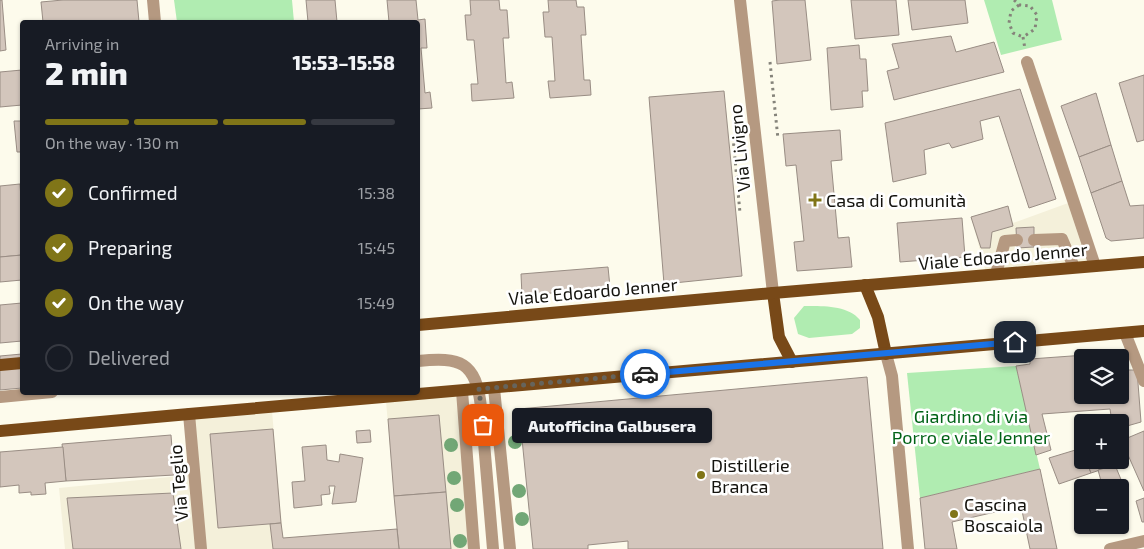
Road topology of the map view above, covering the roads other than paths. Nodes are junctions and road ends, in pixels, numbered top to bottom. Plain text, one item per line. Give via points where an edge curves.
1 (153, 0) edge
2 (740, 0) edge
3 (155, 20) edge
4 (1027, 62) dead end
5 (1017, 240) dead end
6 (1034, 240) dead end
7 (1144, 262) edge
8 (1095, 266) junction
9 (1074, 267) junction
10 (996, 274) junction
11 (865, 285) junction
12 (773, 292) junction
13 (420, 325) edge
14 (1144, 331) edge
15 (1125, 333) junction
16 (886, 354) junction
17 (420, 361) edge
18 (792, 362) junction
19 (20, 363) edge
20 (0, 365) edge
21 (1144, 381) edge
22 (494, 388) junction
23 (479, 389) junction
24 (462, 390) junction
25 (420, 394) edge
26 (21, 395) edge
27 (405, 395) edge
28 (0, 397) edge
29 (189, 414) junction
30 (0, 432) edge
31 (1144, 540) edge
32 (201, 549) edge
33 (474, 549) edge
34 (493, 549) edge
35 (510, 549) edge
36 (908, 549) edge
37 (1110, 549) edge

1 - 3 street
2 - 12 street, Via Livigno
4 - 8 street
5 - 10 street via 1005,241
6 - 9 street via 1062,239
7 - 8 main road, Viale Edoardo Jenner
8 - 9 main road, Viale Edoardo Jenner
9 - 10 main road, Viale Edoardo Jenner
10 - 11 main road, Viale Edoardo Jenner
11 - 12 main road, Viale Edoardo Jenner
11 - 16 main road via 878,317
12 - 13 main road, Viale Edoardo Jenner
12 - 18 main road via 779,337
14 - 15 main road
15 - 16 main road
15 - 21 street
16 - 18 main road
16 - 36 street via 892,376
17 - 23 street via 454,360 464,365
18 - 22 main road
19 - 20 main road
22 - 23 main road
22 - 35 street
23 - 24 main road
23 - 34 street
24 - 25 main road
24 - 33 street
26 - 28 street
27 - 29 main road
29 - 30 main road
29 - 32 street, Via Teglio
31 - 37 street

